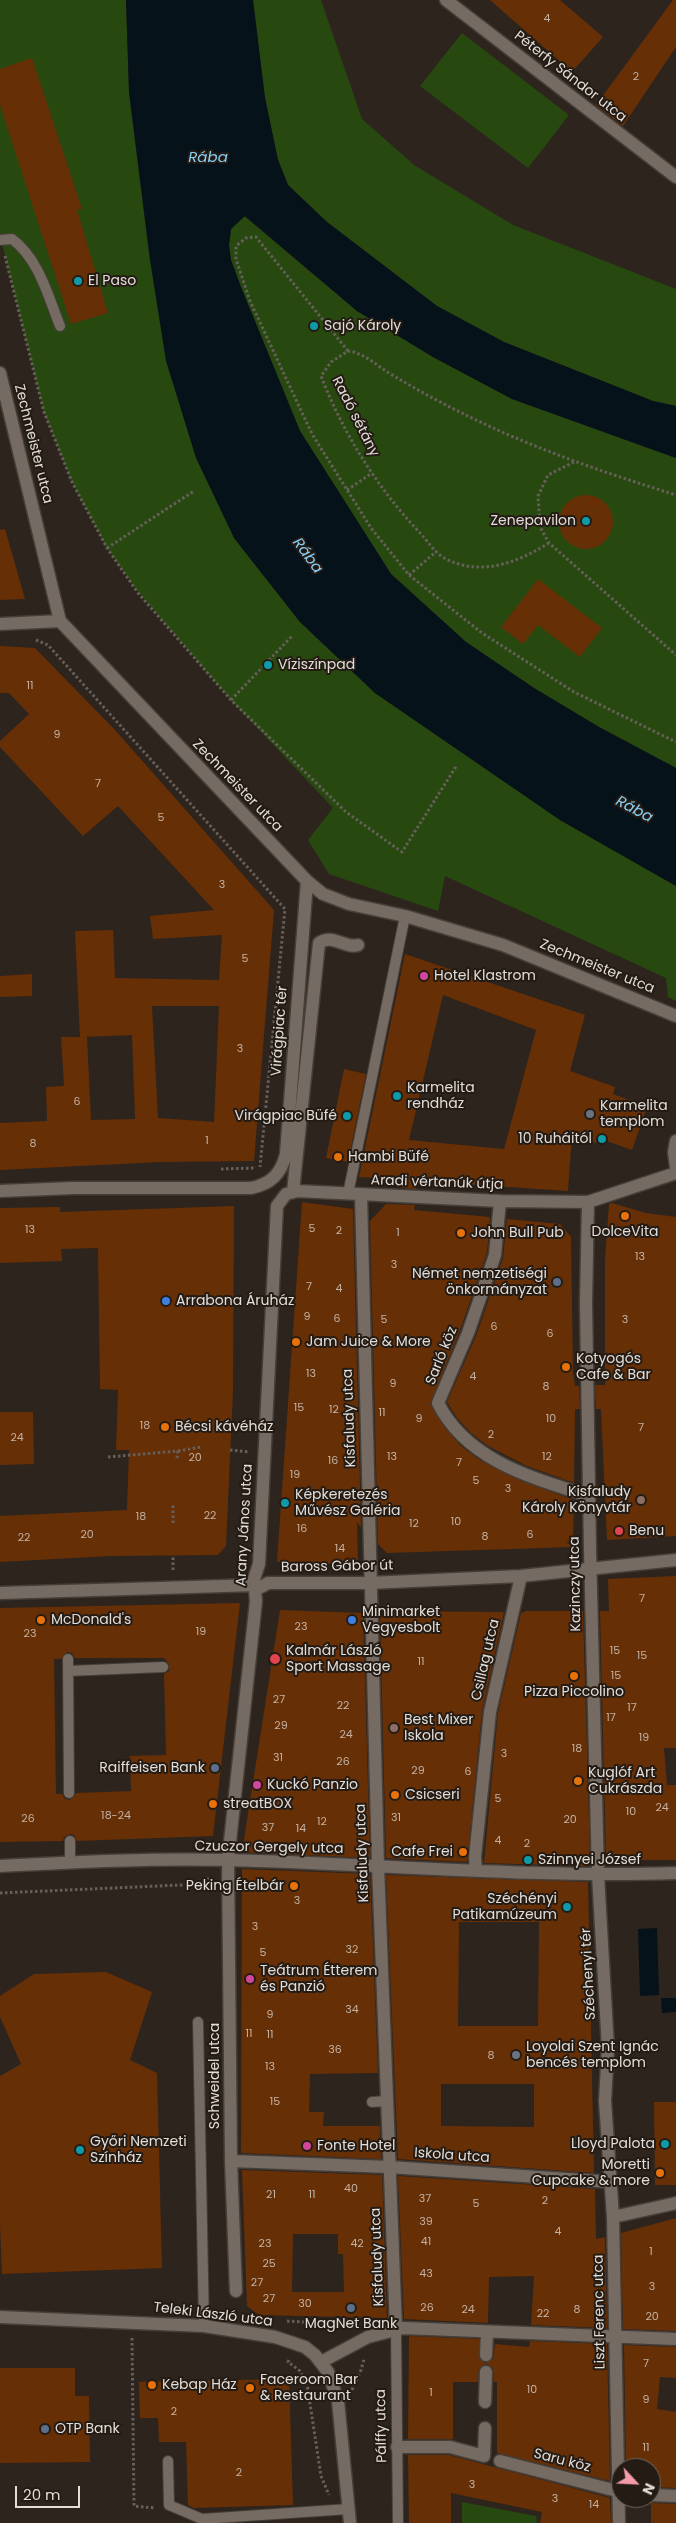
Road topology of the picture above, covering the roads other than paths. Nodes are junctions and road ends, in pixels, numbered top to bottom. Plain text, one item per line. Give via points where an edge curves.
1 (446, 0) edge
2 (676, 177) edge
3 (1, 240) edge
4 (60, 326) dead end
5 (0, 372) edge
6 (60, 621) junction
7 (0, 624) edge
8 (306, 881) junction
9 (405, 916) junction
10 (358, 945) dead end
11 (676, 1016) edge
12 (676, 1141) edge
13 (676, 1168) edge
14 (676, 1172) edge
15 (0, 1191) edge
16 (289, 1193) junction
17 (355, 1195) junction
18 (500, 1201) junction
19 (588, 1202) junction
20 (589, 1496) junction
21 (676, 1560) edge
22 (591, 1570) junction
23 (521, 1576) junction
24 (370, 1583) junction
25 (256, 1585) junction
26 (0, 1593) edge
27 (68, 1658) dead end
28 (164, 1667) dead end
29 (68, 1671) junction
30 (69, 1794) dead end
31 (70, 1841) dead end
32 (228, 1860) junction
33 (70, 1862) junction
34 (0, 1866) edge
35 (378, 1866) junction
36 (476, 1871) junction
37 (676, 1873) edge
38 (598, 1875) junction
39 (198, 2022) dead end
40 (387, 2101) junction
41 (605, 2101) joint
42 (372, 2102) dead end
43 (230, 2161) junction
44 (389, 2167) junction
45 (612, 2182) junction
46 (676, 2202) edge
47 (613, 2217) junction
48 (236, 2291) dead end
49 (0, 2317) edge
50 (204, 2326) junction
51 (396, 2329) junction
52 (487, 2332) junction
53 (615, 2338) junction
54 (676, 2339) edge
55 (486, 2355) dead end
56 (321, 2362) junction
57 (486, 2372) dead end
58 (485, 2402) dead end
59 (485, 2428) dead end
60 (397, 2447) junction
61 (618, 2458) edge
62 (168, 2461) dead end
63 (500, 2461) dead end
64 (611, 2489) edge
65 (661, 2496) edge
66 (676, 2496) edge
67 (619, 2508) edge
68 (344, 2510) junction
69 (202, 2521) edge
70 (350, 2523) edge
71 (398, 2523) edge
72 (619, 2523) edge

1 - 2 street, Péterfy Sándor utca
3 - 4 lane via 12,239 23,247 34,264
5 - 6 street, Zechmeister utca
6 - 7 street
6 - 8 street, Zechmeister utca
8 - 9 street, Zechmeister utca via 323,894 342,901
8 - 15 street, Virágpiac tér via 286,1154 283,1165 272,1180 251,1188
9 - 11 street, Zechmeister utca via 503,945
9 - 17 lane
10 - 16 street, Arany János utca via 330,939 319,943
12 - 13 street
14 - 19 street, Aradi vértanúk útja
16 - 17 street, Aradi vértanúk útja
16 - 25 street, Arany János utca via 276,1211
17 - 18 street, Aradi vértanúk útja
17 - 24 street, Kisfaludy utca
18 - 19 street, Aradi vértanúk útja
18 - 20 street, Sarló köz via 495,1255 468,1333 438,1403 474,1447 518,1473
19 - 20 street, Kazinczy utca
20 - 22 street, Kazinczy utca
21 - 22 street, Baross Gábor út
22 - 23 street, Baross Gábor út
22 - 38 street, Kazinczy utca
23 - 24 street, Baross Gábor út
23 - 36 street, Csillag utca via 490,1712
24 - 25 street, Baross Gábor út
24 - 35 street, Kisfaludy utca
25 - 26 street, Baross Gábor út
25 - 32 street, Arany János utca
27 - 29 lane
28 - 29 lane
29 - 30 lane
31 - 33 lane
32 - 33 street, Czuczor Gergely utca
32 - 35 street, Czuczor Gergely utca
32 - 43 street, Schweidel utca
33 - 34 street, Czuczor Gergely utca
35 - 36 street, Czuczor Gergely utca
35 - 40 street, Kisfaludy utca
36 - 38 street, Czuczor Gergely utca
37 - 38 street, Czuczor Gergely utca
38 - 41 street, Széchenyi tér via 608,2048
39 - 50 lane, Schweidel utca
40 - 42 lane
40 - 44 street, Kisfaludy utca
41 - 45 street, Liszt Ferenc utca
43 - 44 street, Iskola utca
43 - 48 street, Schweidel utca
44 - 45 street, Iskola utca
44 - 51 street, Kisfaludy utca
45 - 47 street, Liszt Ferenc utca
46 - 47 street
47 - 53 street, Liszt Ferenc utca
49 - 50 street, Teleki László utca
50 - 56 street, Teleki László utca via 286,2339 305,2347
51 - 52 street
51 - 56 street via 368,2337
51 - 60 lane, Pálffy utca
52 - 53 street
52 - 55 street
53 - 54 street
53 - 61 street, Liszt Ferenc utca
56 - 68 street via 332,2380 338,2401
57 - 58 street
59 - 60 street via 484,2456 450,2447
60 - 71 lane, Pálffy utca
62 - 69 lane via 169,2505
63 - 64 street, Saru köz
65 - 66 street
67 - 72 street, Liszt Ferenc utca
68 - 69 lane
68 - 70 street

